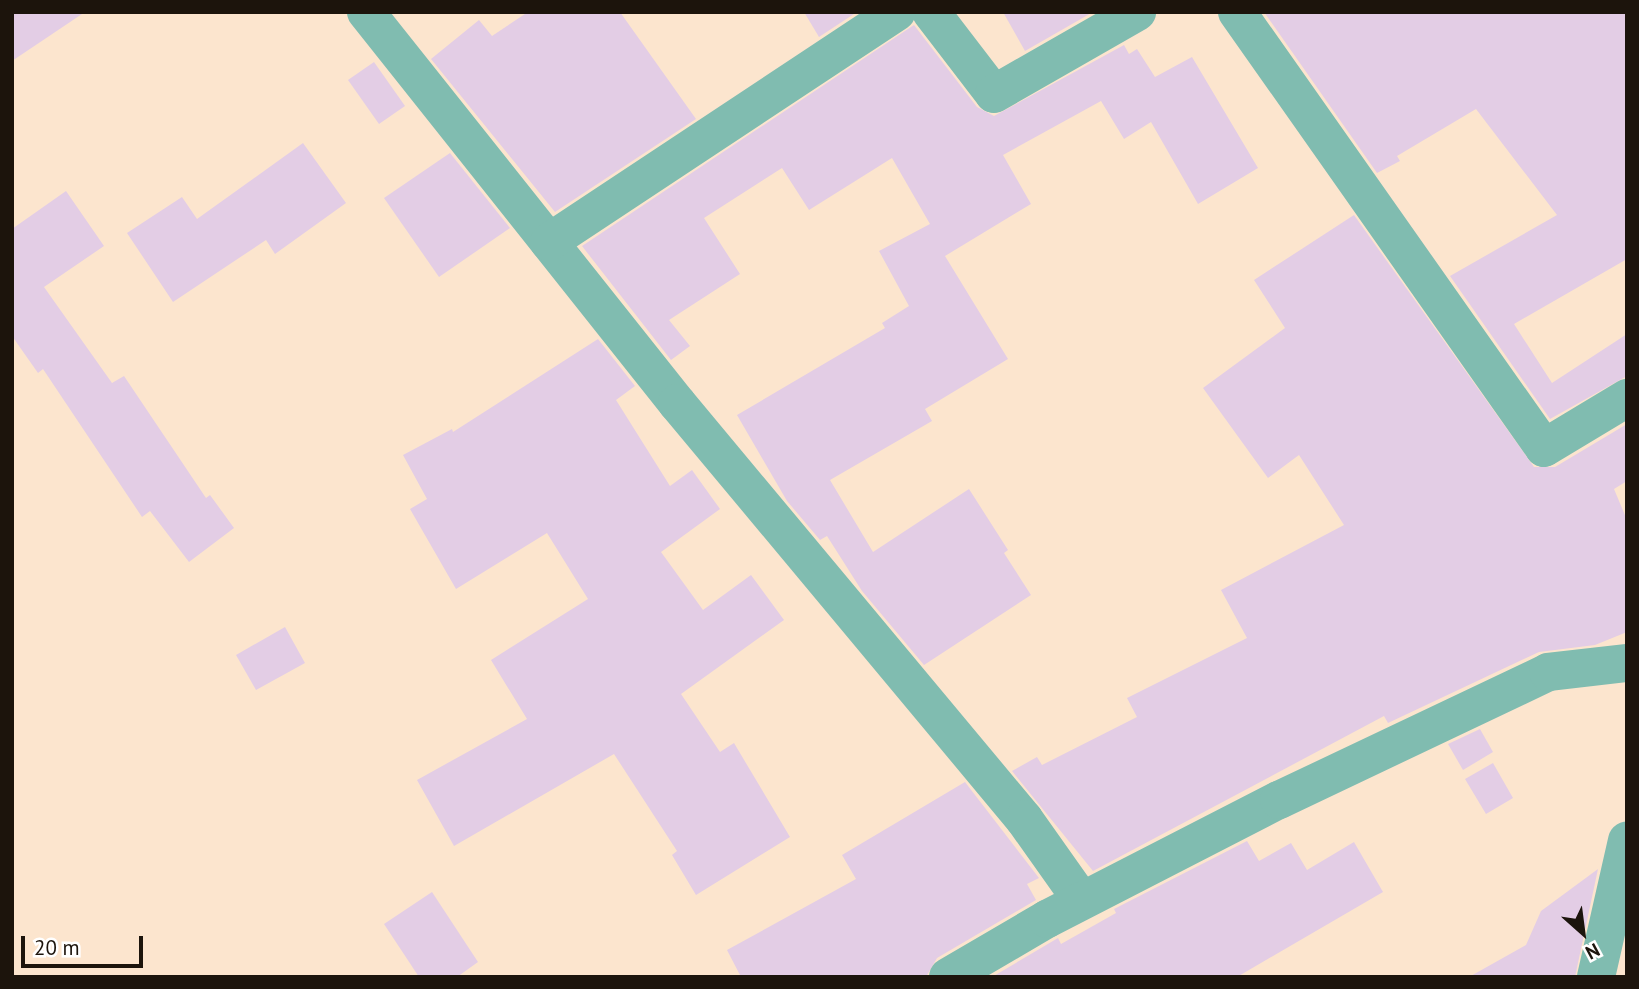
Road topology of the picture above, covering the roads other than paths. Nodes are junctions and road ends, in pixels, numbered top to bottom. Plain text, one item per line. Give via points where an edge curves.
1 (366, 12) edge
2 (897, 12) edge
3 (931, 12) edge
4 (1138, 12) edge
5 (1237, 12) edge
6 (549, 242) junction
7 (1627, 398) edge
8 (1627, 663) edge
9 (1627, 840) edge
10 (1082, 901) junction
11 (948, 977) edge
12 (1596, 977) edge

1 - 6 street
2 - 6 street
3 - 4 street via 994,94
5 - 7 street via 1544,448
6 - 10 street via 677,403 1024,819
8 - 10 street via 1548,672 1279,800
9 - 12 street
10 - 11 street

